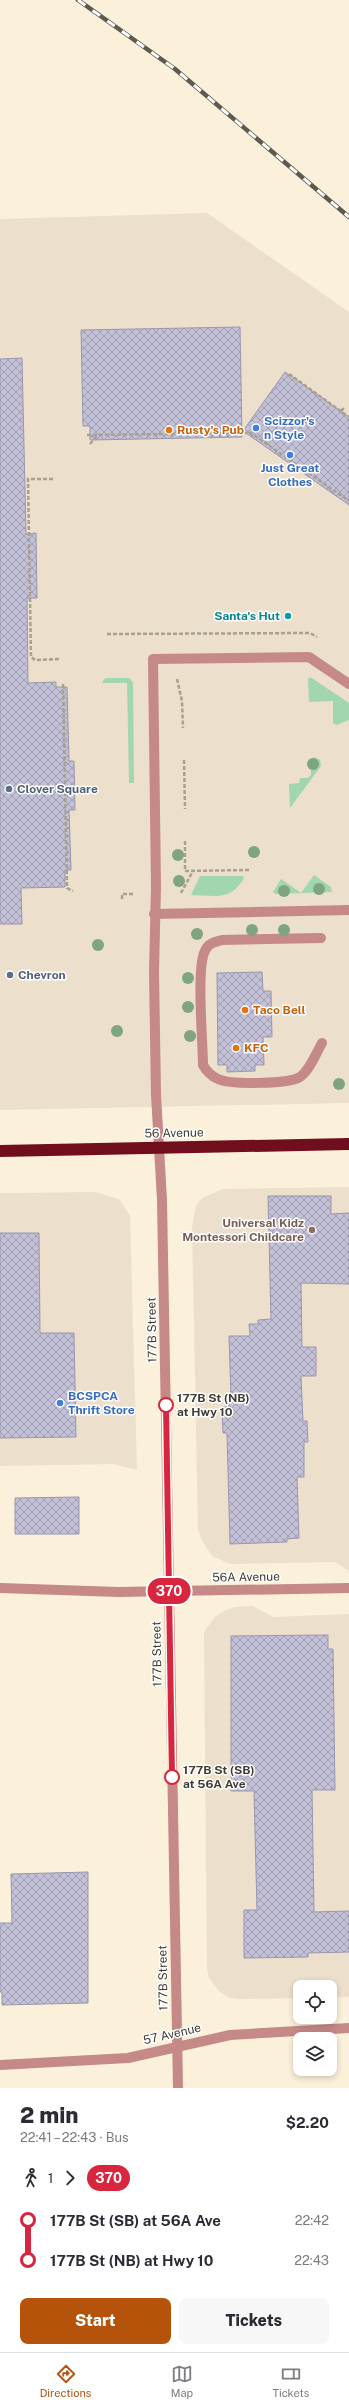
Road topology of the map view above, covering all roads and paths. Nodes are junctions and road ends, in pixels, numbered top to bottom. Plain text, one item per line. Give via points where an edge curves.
1 (289, 374) dead end
2 (344, 407) dead end
3 (341, 411) junction
4 (349, 417) edge
5 (87, 435) dead end
6 (98, 435) junction
7 (90, 444) dead end
8 (53, 479) dead end
9 (349, 501) edge
10 (107, 634) dead end
11 (317, 638) dead end
12 (59, 659) dead end
13 (177, 678) dead end
14 (62, 684) dead end
15 (349, 684) edge
16 (183, 728) dead end
17 (184, 760) dead end
18 (185, 809) dead end
19 (185, 841) dead end
20 (249, 870) dead end
21 (193, 871) junction
22 (73, 891) dead end
23 (181, 892) dead end
24 (135, 894) dead end
25 (122, 900) dead end
26 (349, 910) edge
27 (154, 914) junction
28 (321, 938) dead end
29 (322, 1043) dead end
30 (349, 1144) edge
31 (160, 1147) junction
32 (0, 1151) edge
33 (0, 1588) edge
34 (349, 1588) edge
35 (169, 1591) junction
36 (349, 2028) edge
37 (178, 2046) junction
38 (0, 2066) edge
39 (178, 2088) edge

1 - 3 path
2 - 3 path
3 - 4 path
5 - 6 path
6 - 7 path
6 - 9 path via 251,433
8 - 12 path via 28,479 30,657 35,660
10 - 11 path via 310,633
13 - 16 path via 182,701
14 - 22 path via 67,888
15 - 27 street, 177B Street via 309,657 153,659 156,887
17 - 18 path
19 - 21 path via 185,871
20 - 21 path
21 - 23 path
24 - 25 path via 122,894
26 - 27 street
27 - 31 street, 177B Street via 156,1088
28 - 29 street via 222,940 212,943 205,950 201,969 203,1065 209,1074 220,1080 288,1081 300,1077
30 - 31 highway, 56 Avenue
31 - 32 highway, 56 Avenue
31 - 35 street, 177B Street
33 - 35 street, 56A Avenue
34 - 35 street, 56A Avenue
35 - 37 street, 177B Street
36 - 37 street, 57 Avenue via 230,2035
37 - 38 street, 57 Avenue via 128,2058
37 - 39 street, 177B Street

